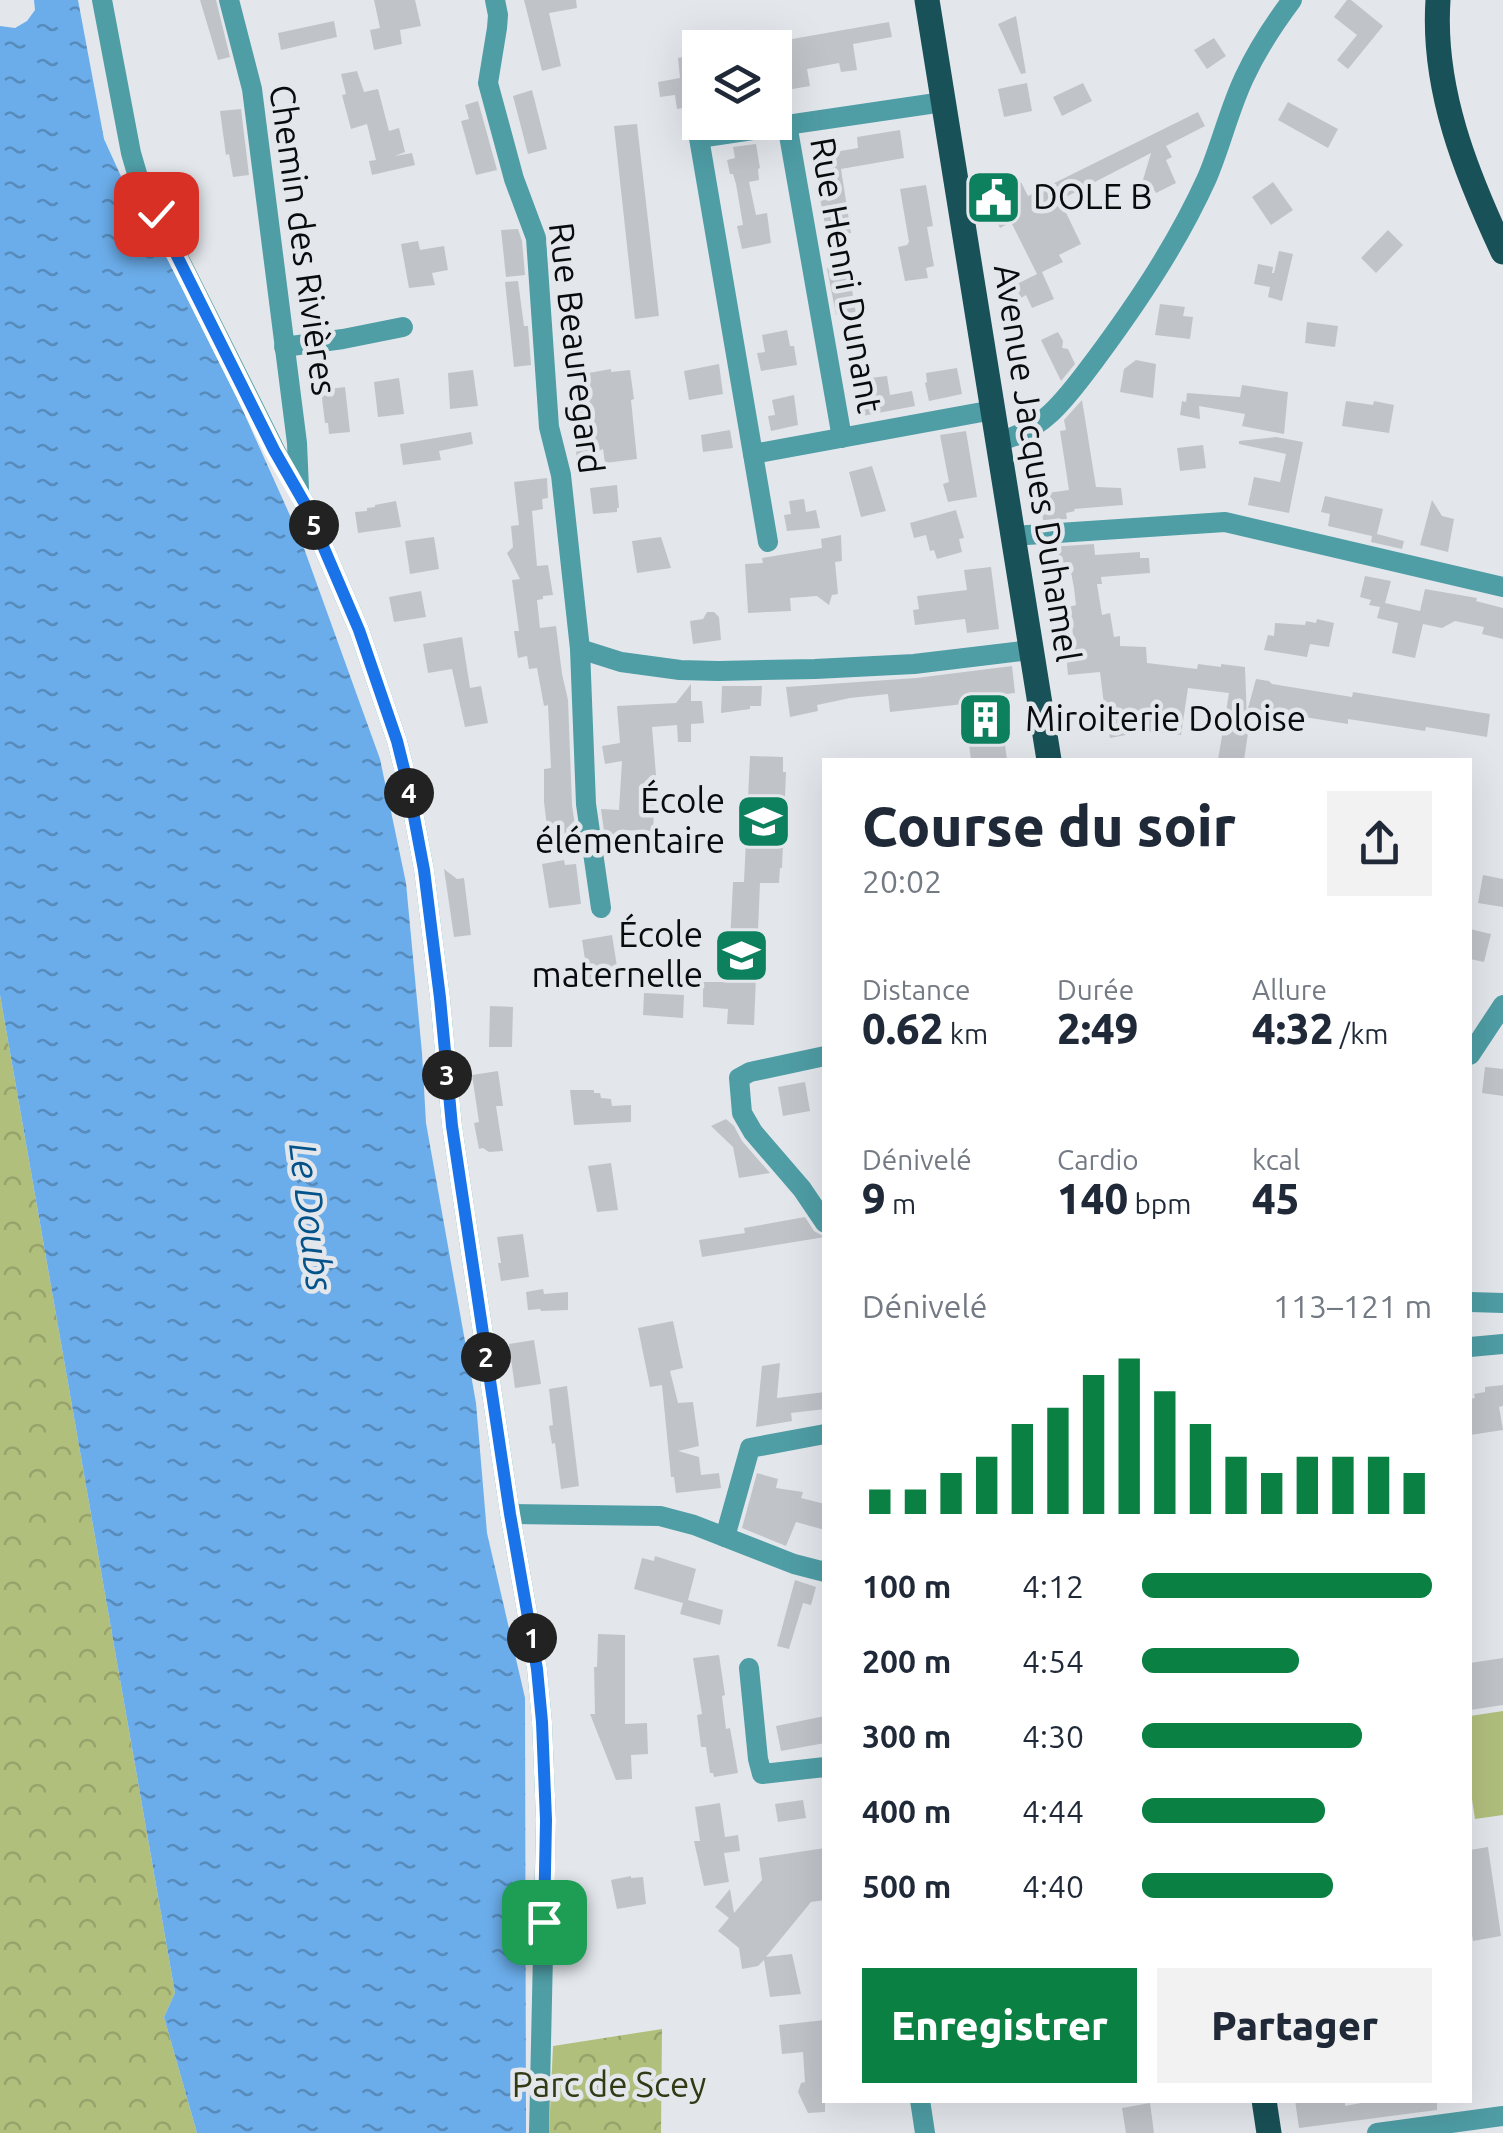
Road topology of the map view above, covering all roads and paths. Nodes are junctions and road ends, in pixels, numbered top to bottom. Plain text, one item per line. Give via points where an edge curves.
1 (102, 0) edge
2 (229, 0) edge
3 (496, 0) edge
4 (927, 0) edge
5 (1292, 0) edge
6 (1438, 0) edge
7 (943, 102) junction
8 (792, 123) edge
9 (699, 140) edge
10 (790, 140) edge
11 (1503, 252) edge
12 (403, 327) dead end
13 (284, 347) junction
14 (993, 410) junction
15 (842, 438) junction
16 (998, 442) junction
17 (753, 454) junction
18 (299, 491) junction
19 (1012, 536) junction
20 (768, 542) dead end
21 (1503, 588) edge
22 (580, 649) junction
23 (1030, 650) junction
24 (1049, 758) edge
25 (601, 908) dead end
26 (1503, 1005) edge
27 (1472, 1053) edge
28 (822, 1057) edge
29 (822, 1219) edge
30 (1472, 1302) edge
31 (1503, 1303) edge
32 (1503, 1344) edge
33 (1472, 1347) edge
34 (822, 1435) edge
35 (510, 1514) junction
36 (725, 1536) junction
37 (822, 1571) edge
38 (749, 1668) dead end
39 (822, 1767) edge
40 (920, 2103) edge
41 (1265, 2103) edge
42 (1503, 2116) edge
43 (539, 2133) edge
44 (925, 2133) edge
45 (1270, 2133) edge
46 (1377, 2133) edge

1 - 18 street via 138,177
2 - 13 street, Chemin des Rivières via 252,89
3 - 22 street, Rue Beauregard via 488,83 536,238 549,427 561,475
4 - 7 main road, Avenue Jacques Duhamel
5 - 16 street via 1245,76 1207,177 1148,288 1054,412 1024,434
6 - 11 main road via 1440,57 1456,141
7 - 8 street, Rue Henri Dunant
7 - 14 main road, Avenue Jacques Duhamel
9 - 17 street, Rue Henri Dunant
10 - 15 street, Rue Henri Dunant
12 - 13 street
13 - 18 street, Chemin des Rivières
14 - 15 street, Rue Henri Dunant
14 - 16 main road, Avenue Jacques Duhamel
15 - 17 street, Rue Henri Dunant
16 - 19 main road, Avenue Jacques Duhamel
17 - 20 street, Rue Henri Dunant
18 - 35 street via 359,630 408,785
19 - 21 street via 1225,522
19 - 23 main road, Avenue Jacques Duhamel
22 - 23 street via 621,662 718,671 914,664
22 - 25 street, Rue Beauregard via 586,804
23 - 24 main road, Avenue Jacques Duhamel
26 - 27 street
28 - 29 street via 740,1078 742,1114
30 - 31 street
32 - 33 street
34 - 36 street via 750,1448
35 - 36 street via 660,1516
35 - 43 street via 542,1722
36 - 37 street
38 - 39 street via 762,1774
40 - 44 street
41 - 45 main road
42 - 46 street

